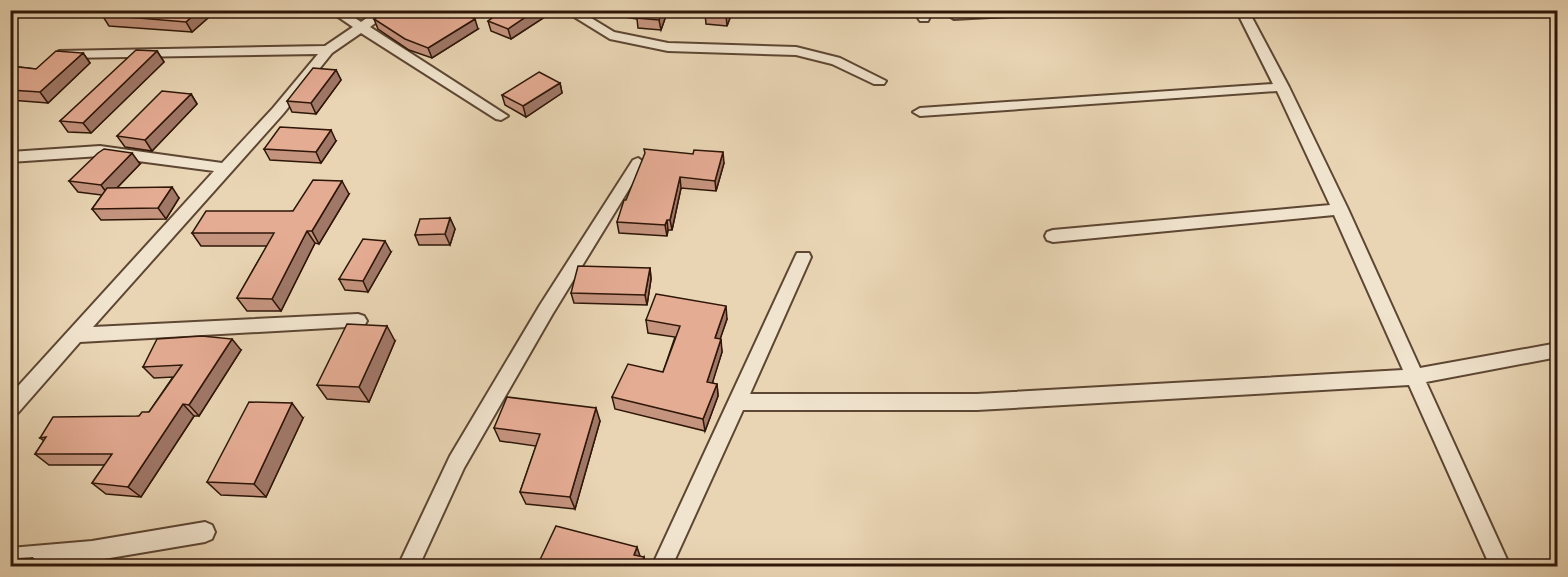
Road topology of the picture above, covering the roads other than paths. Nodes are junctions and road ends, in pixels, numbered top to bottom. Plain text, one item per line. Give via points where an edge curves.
1 (334, 10) edge
2 (387, 10) edge
3 (569, 10) edge
4 (1048, 10) edge
5 (1242, 10) edge
6 (954, 15) dead end
7 (362, 27) junction
8 (328, 50) junction
9 (63, 54) edge
10 (879, 81) dead end
11 (1282, 87) junction
12 (920, 112) dead end
13 (501, 116) dead end
14 (10, 157) edge
15 (638, 163) edge
16 (225, 168) junction
17 (1340, 209) junction
18 (1053, 236) dead end
19 (803, 257) dead end
20 (358, 321) dead end
21 (74, 335) junction
22 (1557, 350) edge
23 (1413, 377) junction
24 (736, 402) junction
25 (10, 408) edge
26 (205, 532) dead end
27 (10, 558) edge
28 (408, 567) edge
29 (662, 567) edge
30 (1500, 567) edge

1 - 7 street
2 - 7 street
3 - 10 street via 610,35 668,47 796,51 836,62
4 - 6 street
5 - 11 street
7 - 8 street
7 - 13 street
8 - 9 street
8 - 16 street
11 - 12 street
11 - 17 street
14 - 16 street via 100,151
15 - 28 street via 457,462
16 - 21 street
17 - 18 street
17 - 23 street
19 - 24 street
20 - 21 street
21 - 25 street
22 - 23 street
23 - 24 street via 977,402
23 - 30 street
24 - 29 street
26 - 27 street via 92,551

